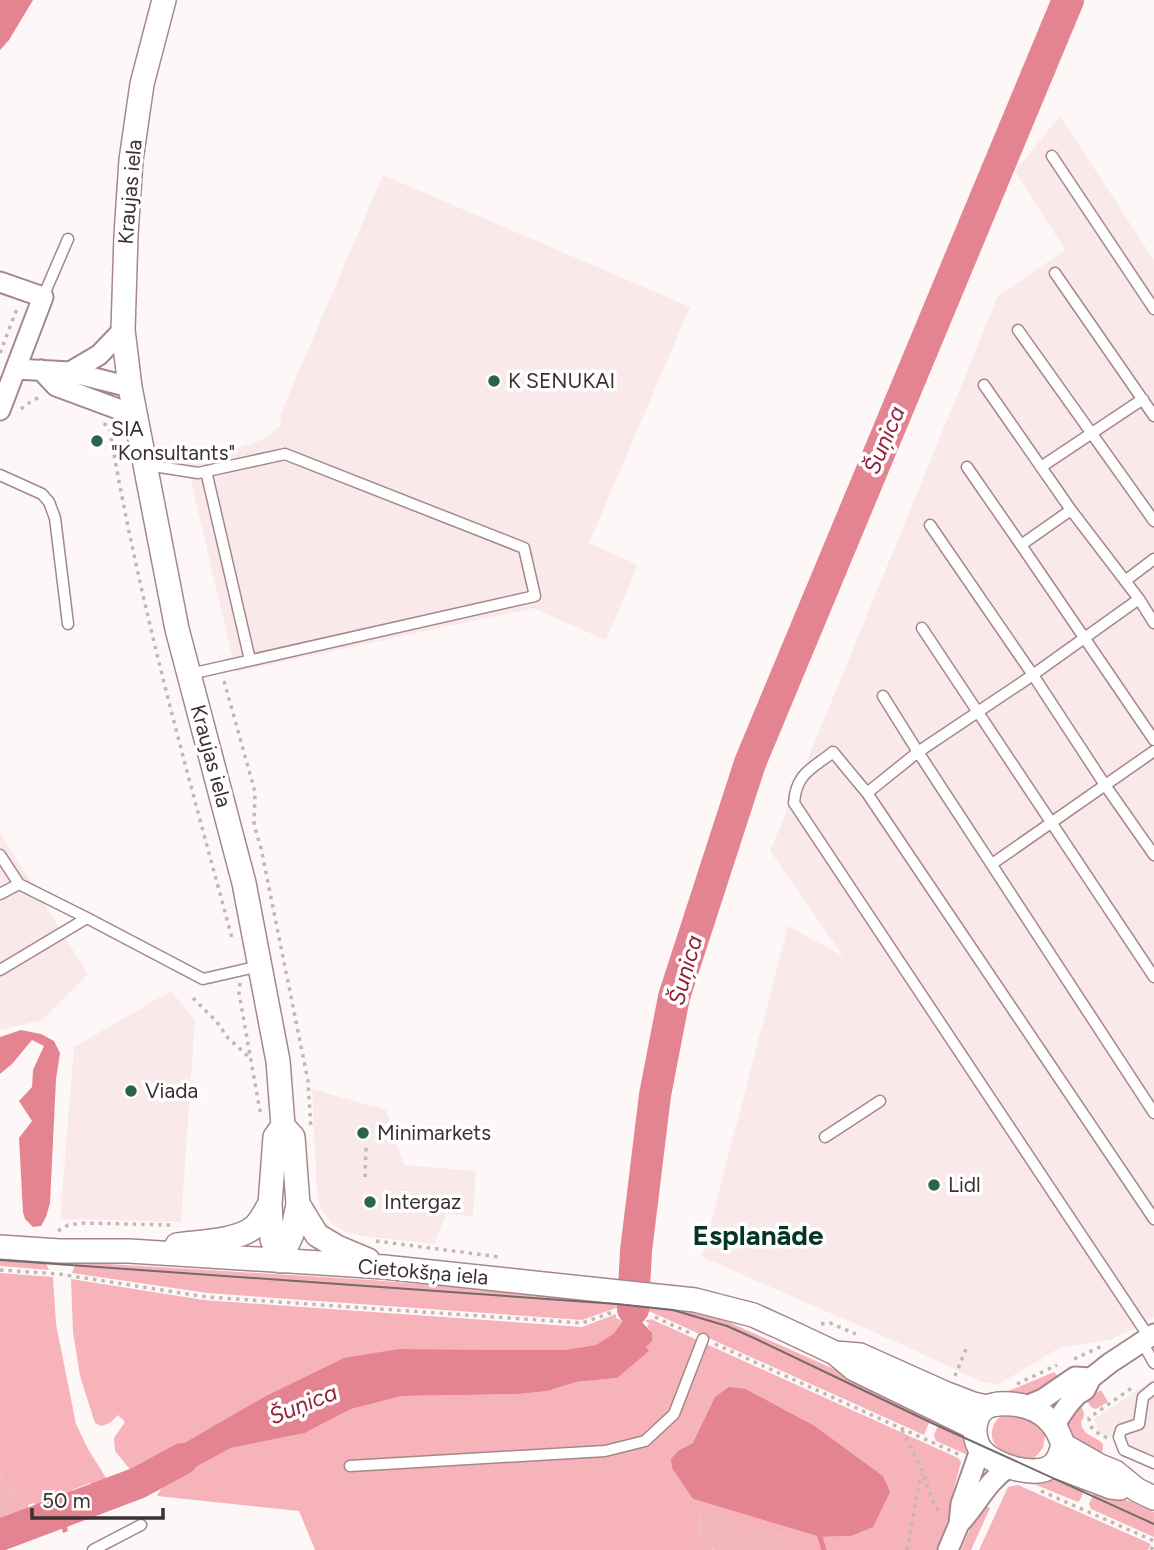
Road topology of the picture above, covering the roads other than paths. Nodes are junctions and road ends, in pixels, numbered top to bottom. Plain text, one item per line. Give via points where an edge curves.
1 (164, 0) edge
2 (1052, 156) dead end
3 (68, 239) dead end
4 (1055, 273) dead end
5 (0, 282) edge
6 (43, 297) junction
7 (1154, 309) edge
8 (123, 330) junction
9 (1018, 330) dead end
10 (16, 369) junction
11 (41, 370) junction
12 (70, 372) junction
13 (984, 385) dead end
14 (131, 387) junction
15 (1143, 399) junction
16 (1, 407) edge
17 (137, 416) junction
18 (1154, 416) edge
19 (1092, 433) junction
20 (146, 465) junction
21 (967, 467) dead end
22 (1041, 467) junction
23 (206, 471) junction
24 (0, 475) edge
25 (1071, 510) junction
26 (1154, 521) edge
27 (930, 525) dead end
28 (1021, 545) junction
29 (1154, 559) edge
30 (1125, 581) junction
31 (1139, 599) junction
32 (1154, 623) edge
33 (68, 624) dead end
34 (922, 628) dead end
35 (1084, 638) junction
36 (250, 660) junction
37 (190, 674) junction
38 (1033, 675) junction
39 (883, 696) dead end
40 (978, 712) junction
41 (1154, 740) edge
42 (1154, 751) edge
43 (918, 752) junction
44 (1105, 785) junction
45 (867, 793) junction
46 (1051, 822) junction
47 (0, 855) edge
48 (1154, 855) edge
49 (992, 864) junction
50 (19, 884) junction
51 (0, 894) edge
52 (88, 918) junction
53 (251, 968) junction
54 (0, 970) edge
55 (1154, 977) edge
56 (880, 1101) dead end
57 (1154, 1113) edge
58 (272, 1124) junction
59 (825, 1137) dead end
60 (270, 1204) junction
61 (298, 1204) junction
62 (1154, 1219) edge
63 (0, 1247) edge
64 (129, 1251) junction
65 (280, 1261) junction
66 (384, 1267) junction
67 (1148, 1338) edge
68 (703, 1339) road end
69 (835, 1353) junction
70 (1154, 1363) edge
71 (1091, 1378) junction
72 (1154, 1388) edge
73 (1026, 1406) junction
74 (986, 1407) junction
75 (973, 1445) junction
76 (1057, 1446) junction
77 (1154, 1463) edge
78 (350, 1466) dead end
79 (1009, 1467) junction
80 (1145, 1494) edge
81 (959, 1524) junction
82 (141, 1525) dead end
83 (93, 1550) edge
84 (948, 1550) edge

1 - 8 street, Kraujas iela via 142,84 131,160
2 - 7 lane
3 - 6 lane
4 - 15 lane
5 - 6 street
6 - 10 street
8 - 12 street via 99,355
8 - 14 street, Kraujas iela
9 - 19 lane
10 - 11 street
10 - 16 street
11 - 12 street
11 - 17 street via 56,386
12 - 14 street
13 - 22 lane
14 - 17 street, Kraujas iela
15 - 18 lane
15 - 19 lane
17 - 20 street, Kraujas iela
19 - 22 lane
19 - 26 lane
20 - 23 lane
20 - 37 street, Kraujas iela
21 - 28 lane
22 - 25 lane
23 - 36 lane
23 - 36 lane via 285,454 524,548 527,560 535,596
24 - 33 lane via 42,494 49,502
25 - 28 lane
25 - 30 lane
27 - 38 lane
28 - 35 lane
29 - 30 lane
30 - 31 lane
31 - 32 lane
31 - 35 lane
34 - 40 lane
35 - 38 lane
35 - 41 lane
36 - 37 lane
37 - 53 street, Kraujas iela via 244,883
38 - 40 lane
38 - 44 lane
39 - 43 lane
40 - 43 lane
40 - 46 lane
42 - 44 lane
43 - 45 lane
43 - 49 lane
44 - 46 lane
44 - 48 lane
45 - 62 lane
45 - 67 lane via 833,752 800,778 794,803
46 - 49 lane
46 - 55 lane
47 - 50 lane
49 - 57 lane
50 - 51 lane
50 - 52 lane
52 - 53 lane via 203,979
52 - 54 lane
53 - 58 street, Kraujas iela via 278,1061
56 - 59 lane
58 - 60 street, Kraujas iela
58 - 61 street, Kraujas iela via 293,1137
60 - 64 street via 257,1225 232,1238
60 - 65 street, Kraujas iela via 272,1239
61 - 65 street, Kraujas iela
61 - 66 street via 317,1235
63 - 64 street, Cietokšņa iela
64 - 65 street, Cietokšņa iela
65 - 66 street, Cietokšņa iela
66 - 69 street, Cietokšņa iela via 652,1305 695,1300 753,1315
67 - 70 lane
67 - 71 street
68 - 78 lane via 674,1414 645,1441 605,1451
69 - 74 street, Cietokšņa iela via 860,1355
69 - 75 street, Cietokšņa iela via 853,1370
71 - 73 street via 1075,1377
71 - 76 street via 1059,1418
72 - 77 lane via 1143,1397 1139,1424 1121,1430 1119,1437 1124,1450
73 - 74 street
73 - 76 street via 1043,1415
74 - 75 street via 976,1420
75 - 79 street
75 - 81 street
76 - 79 street via 1045,1469
76 - 80 street via 1115,1472
79 - 81 street via 996,1475
81 - 84 street
82 - 83 lane

